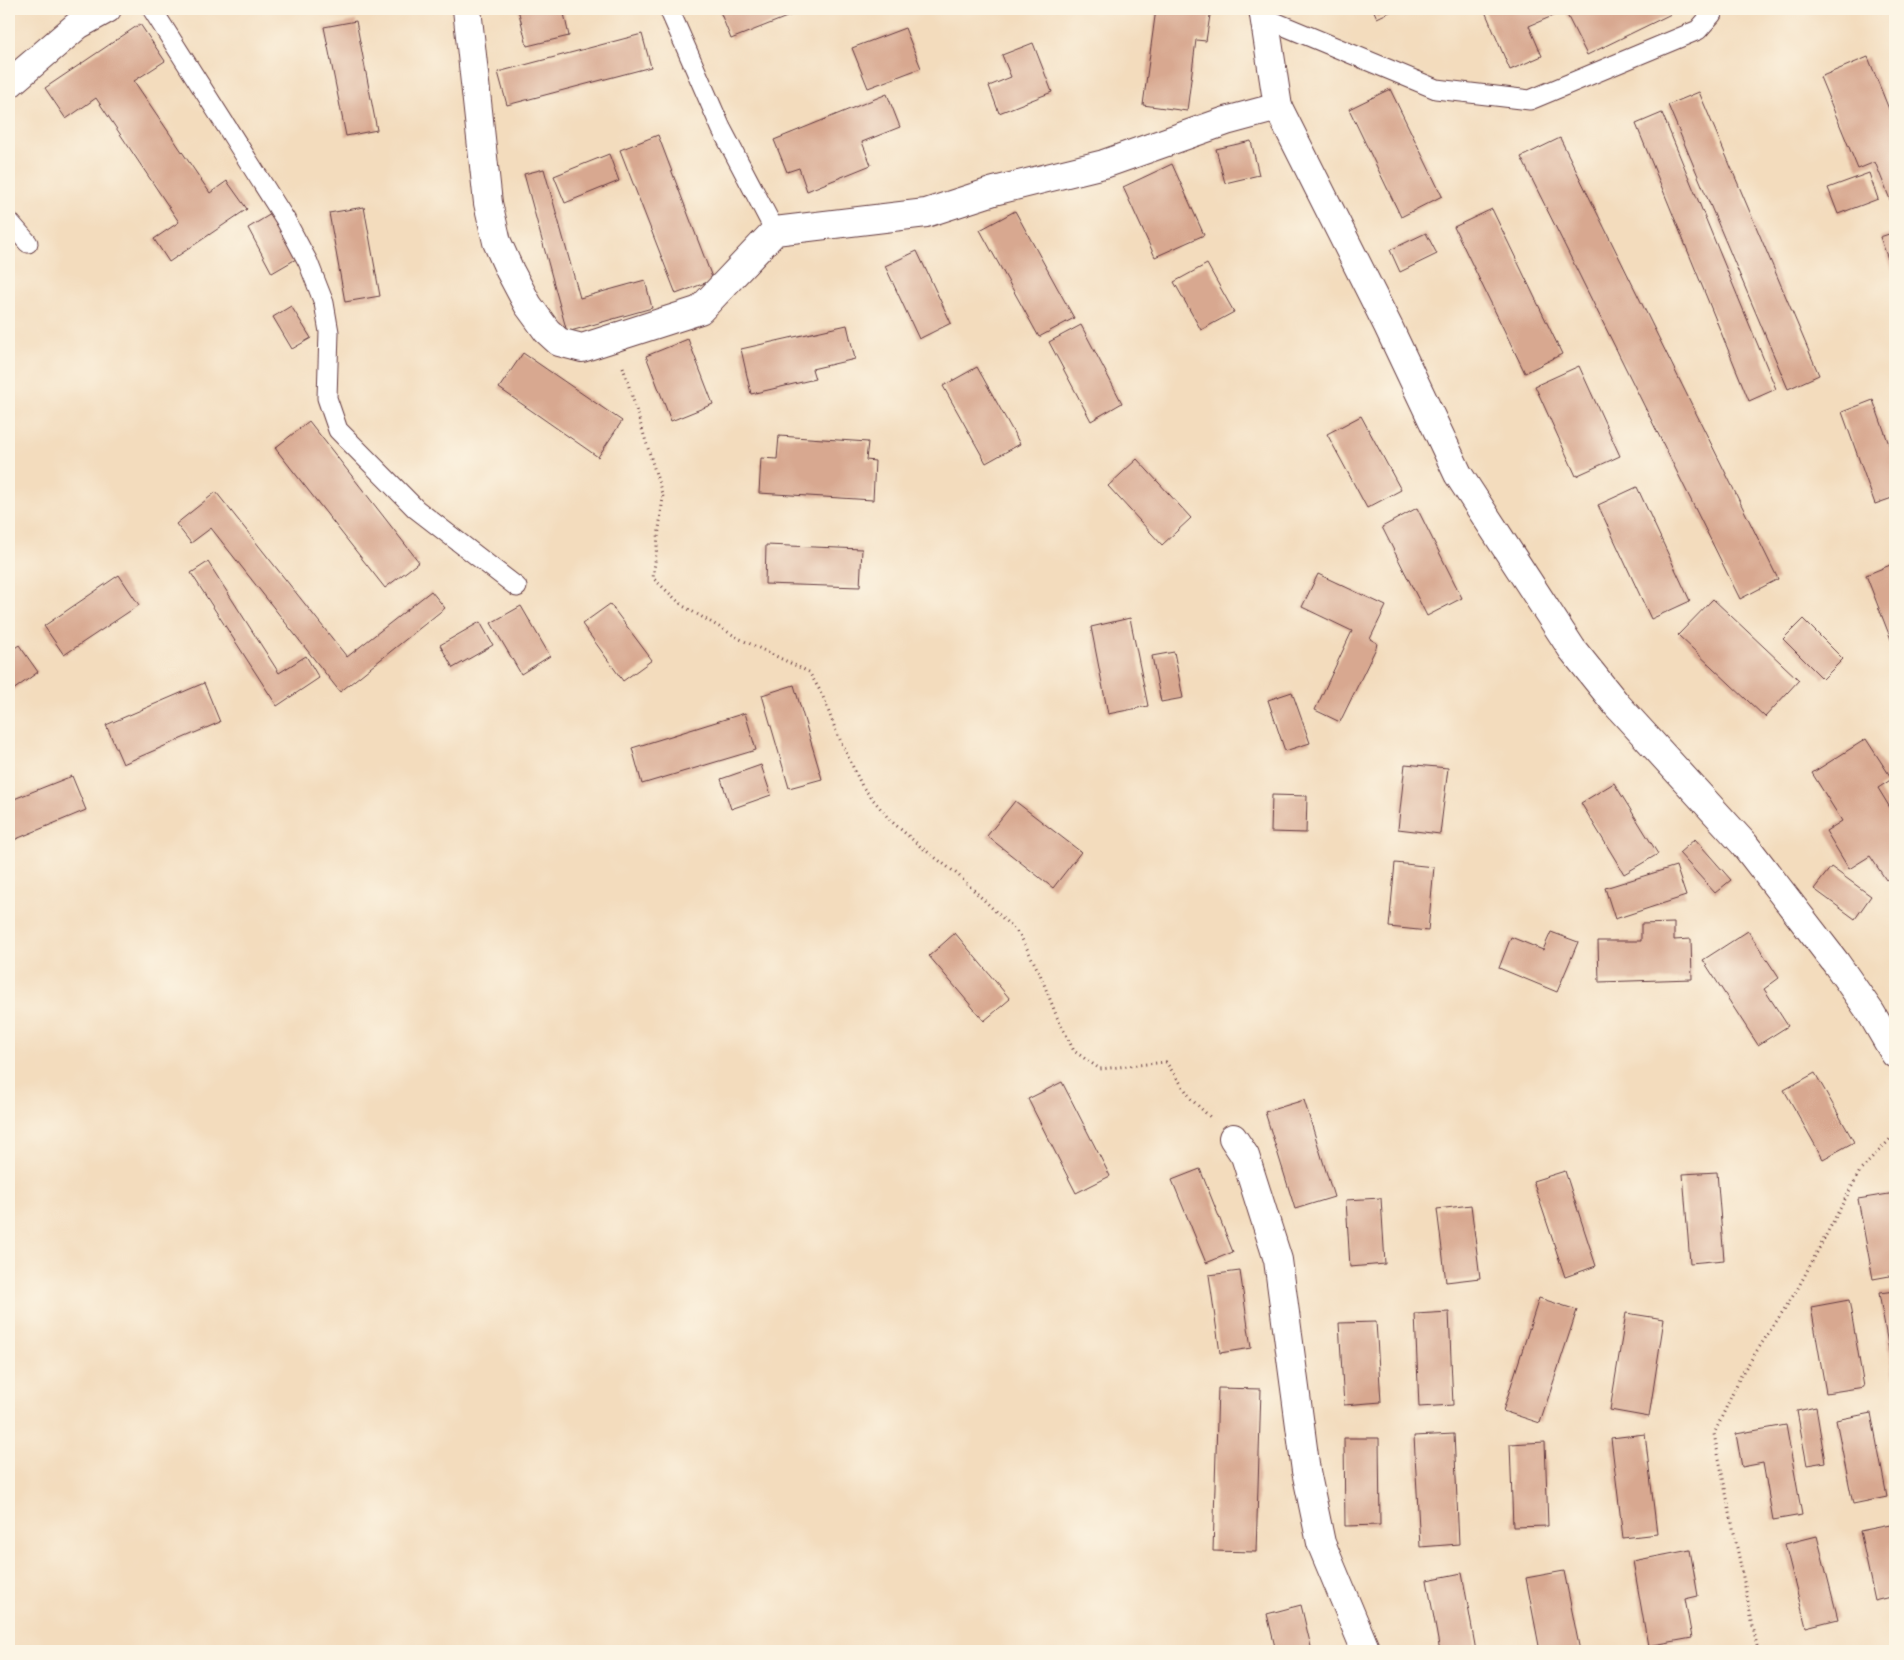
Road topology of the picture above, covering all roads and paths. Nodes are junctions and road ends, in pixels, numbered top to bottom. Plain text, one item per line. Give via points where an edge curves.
1 (107, 9) edge
2 (152, 9) edge
3 (466, 9) edge
4 (669, 9) edge
5 (1710, 9) edge
6 (1264, 13) edge
7 (9, 84) edge
8 (1278, 107) junction
9 (9, 221) edge
10 (775, 231) junction
11 (28, 243) dead end
12 (615, 338) junction
13 (517, 587) dead end
14 (1895, 1054) edge
15 (1895, 1134) edge
16 (1233, 1138) joint
17 (1366, 1651) edge
18 (1758, 1651) edge

1 - 7 street via 78,25
2 - 13 lane via 285,219 308,262 324,303 329,332 327,398 338,430 416,508
3 - 12 street via 488,203 497,242 510,271 528,305 559,342 582,348
4 - 10 lane via 720,128
5 - 6 lane via 1712,14 1698,30 1530,100 1436,90
6 - 8 street
8 - 10 street via 1226,121 1104,164 994,191 926,213
8 - 14 street via 1458,474 1509,554 1594,677 1744,844 1836,963
9 - 11 lane
10 - 12 street via 700,310
12 - 16 path via 663,497 653,578 683,606 740,639 809,672 822,694 862,786 884,813 957,874 1020,935 1074,1051 1100,1069 1166,1062 1192,1100
15 - 18 path via 1860,1171 1797,1290 1741,1375 1714,1434
16 - 17 street via 1245,1156 1278,1260 1306,1471 1321,1543

